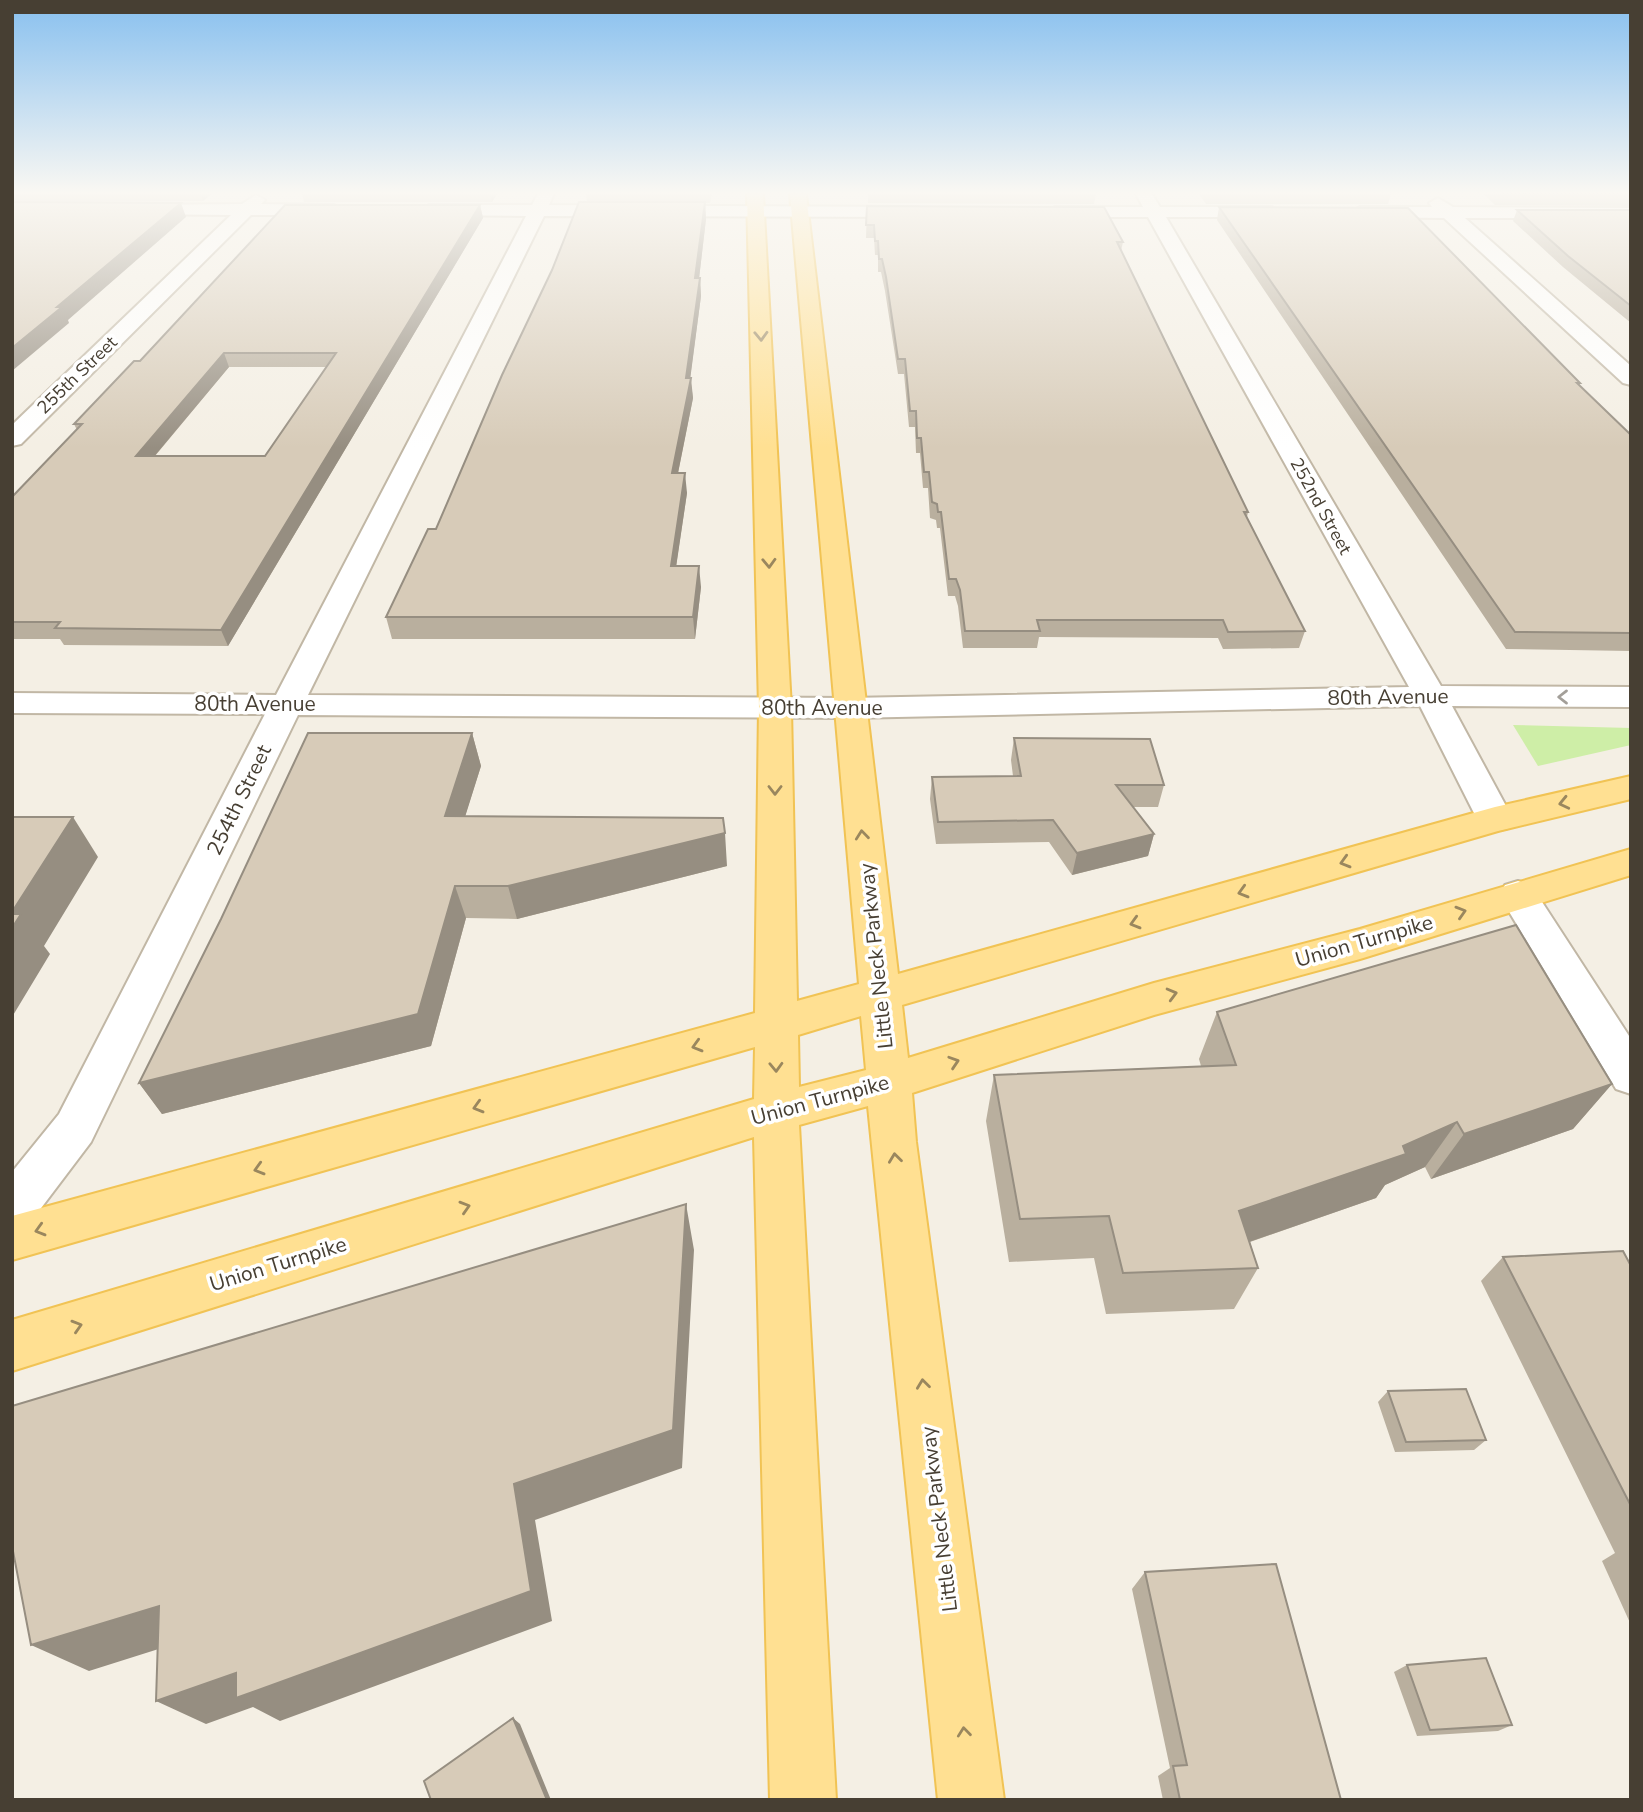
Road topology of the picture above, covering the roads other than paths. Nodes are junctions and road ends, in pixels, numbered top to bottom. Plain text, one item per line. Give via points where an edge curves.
1 (176, 279) edge
2 (503, 279) edge
3 (759, 279) edge
4 (806, 279) edge
5 (1193, 279) edge
6 (1521, 279) edge
7 (1631, 379) edge
8 (12, 439) edge
9 (1429, 696) junction
10 (1631, 697) edge
11 (12, 704) edge
12 (287, 704) junction
13 (775, 708) junction
14 (849, 708) junction
15 (1631, 787) edge
16 (1495, 819) junction
17 (1631, 862) edge
18 (1518, 895) junction
19 (880, 994) junction
20 (775, 1024) junction
21 (1631, 1076) edge
22 (889, 1082) junction
23 (777, 1112) junction
24 (12, 1209) edge
25 (12, 1238) edge
26 (12, 1346) edge
27 (803, 1800) edge
28 (971, 1800) edge

1 - 8 street, 255th Street
2 - 12 street, 254th Street
3 -> 13 main road
4 - 14 main road, Little Neck Parkway
5 - 9 street, 252nd Street
6 - 7 street
10 -> 9 street, 80th Avenue
9 - 14 street, 80th Avenue
9 - 16 street, 252nd Street
11 - 12 street, 80th Avenue
12 - 13 street, 80th Avenue
12 - 24 street, 254th Street via 75,1128
13 - 14 street, 80th Avenue
13 -> 20 main road
19 -> 14 main road, Little Neck Parkway
15 -> 16 main road
16 -> 19 main road
17 - 18 main road, Union Turnpike
18 - 21 street
22 -> 18 main road, Union Turnpike via 1154,999 1360,944
19 - 20 main road
19 - 22 main road, Little Neck Parkway
20 -> 23 main road
20 -> 25 main road
22 - 23 main road, Union Turnpike
28 -> 22 main road, Little Neck Parkway
26 -> 23 main road, Union Turnpike
23 - 27 main road

